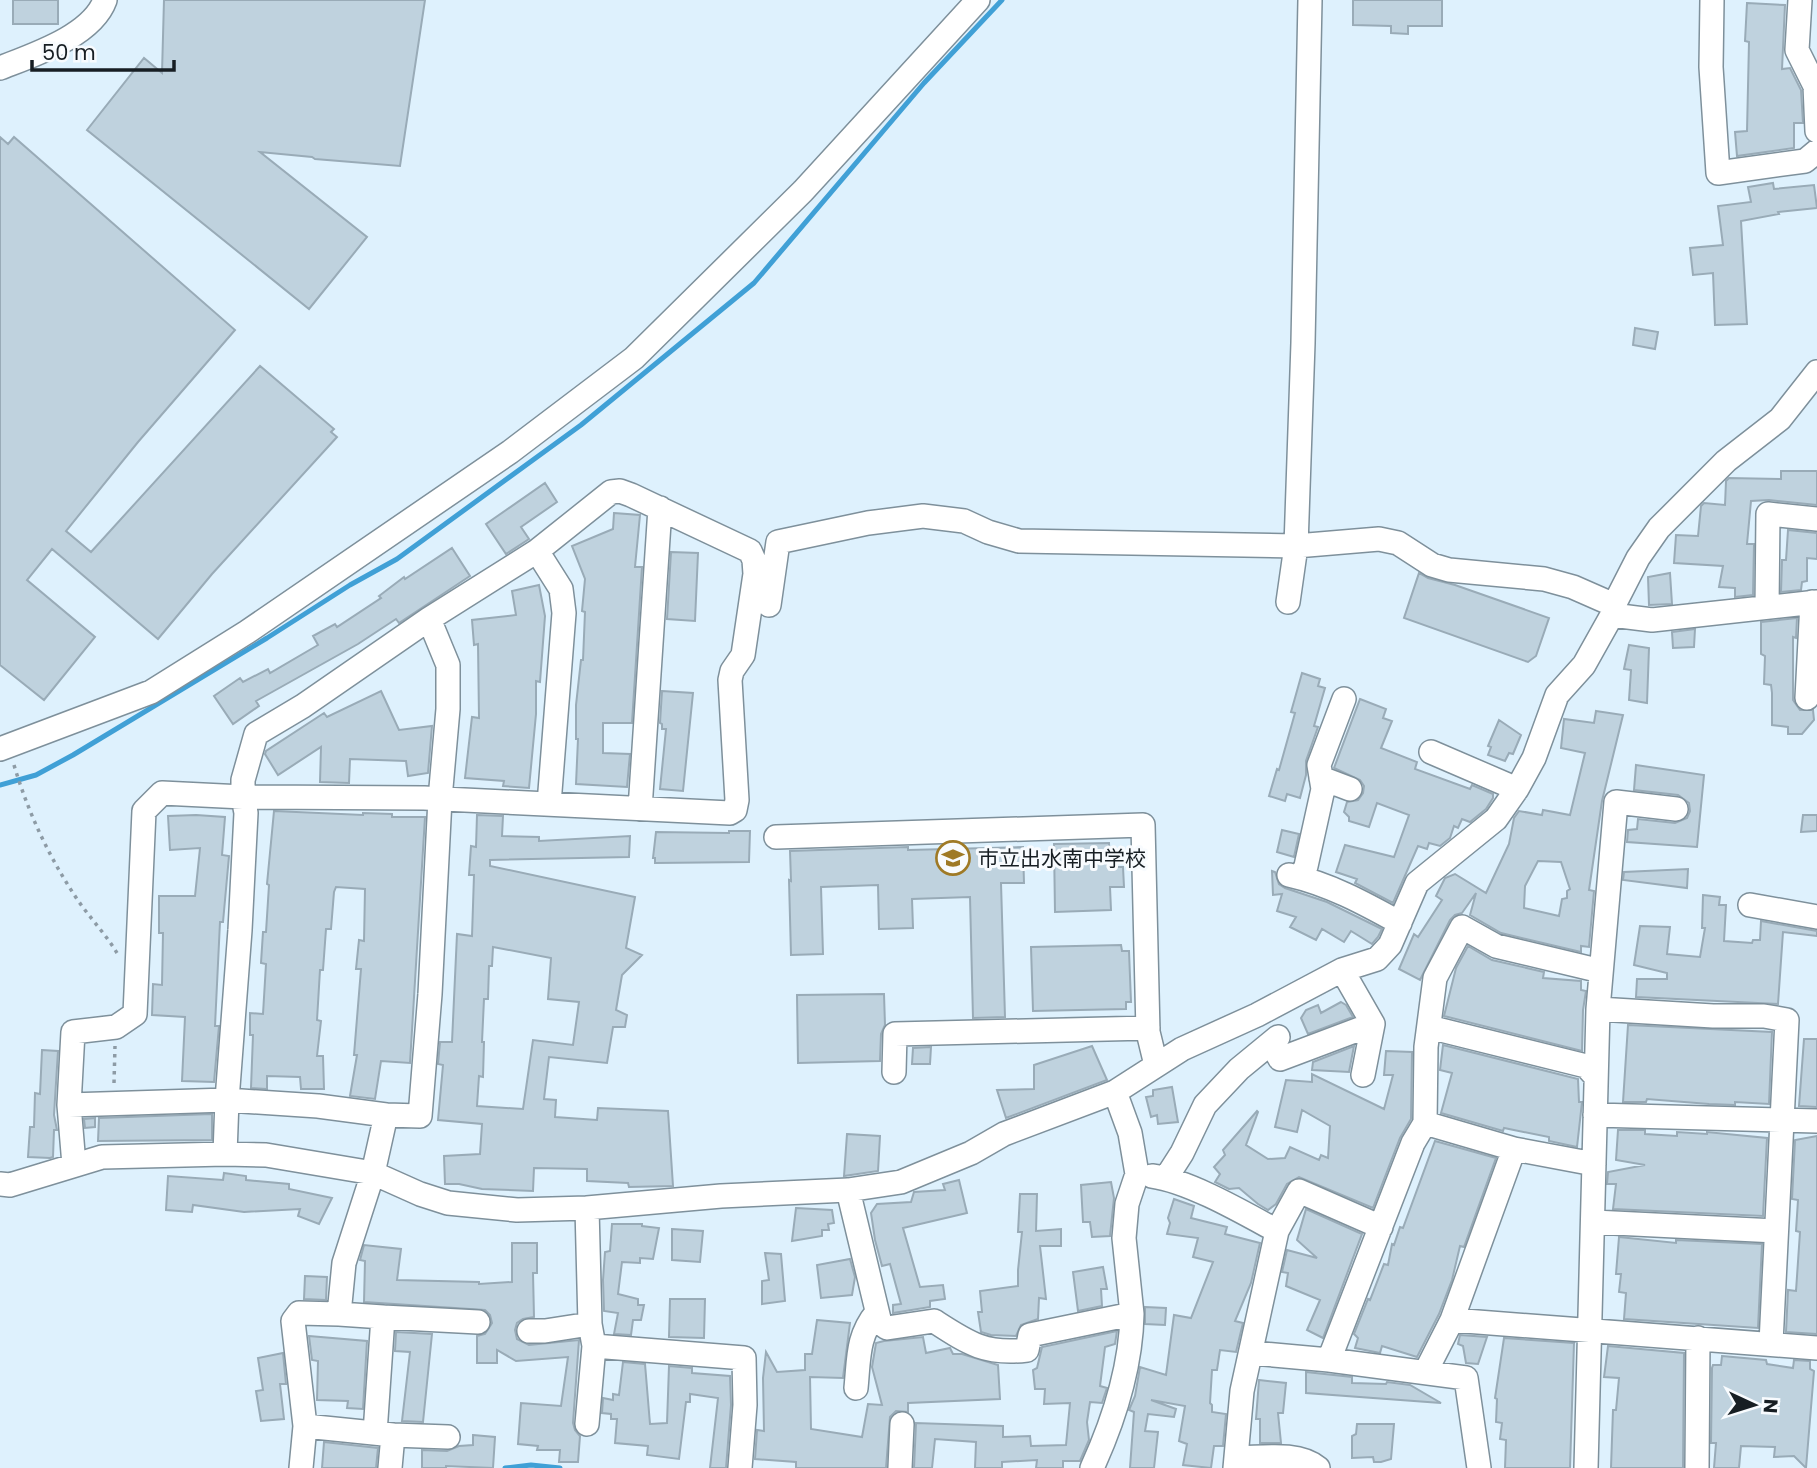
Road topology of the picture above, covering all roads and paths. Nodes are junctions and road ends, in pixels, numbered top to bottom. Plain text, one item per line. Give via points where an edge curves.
1 (105, 0) edge
2 (978, 0) edge
3 (1310, 0) edge
4 (1712, 0) edge
5 (1800, 0) edge
6 (0, 68) edge
7 (1817, 131) edge
8 (1817, 151) edge
9 (1817, 372) edge
10 (660, 508) junction
11 (1817, 519) edge
12 (1296, 546) junction
13 (537, 551) junction
14 (1288, 602) dead end
15 (1814, 602) edge
16 (769, 605) dead end
17 (1767, 607) junction
18 (1613, 610) junction
19 (429, 619) junction
20 (1807, 698) dead end
21 (1343, 699) dead end
22 (0, 749) edge
23 (1430, 752) dead end
24 (15, 769) dead end
25 (1321, 778) junction
26 (1350, 789) dead end
27 (1517, 789) junction
28 (243, 797) junction
29 (440, 799) junction
30 (1668, 803) dead end
31 (550, 804) junction
32 (640, 809) junction
33 (776, 837) dead end
34 (1750, 905) dead end
35 (1817, 916) edge
36 (1400, 923) junction
37 (119, 960) dead end
38 (1342, 970) junction
39 (1601, 971) junction
40 (1598, 1009) junction
41 (1373, 1024) junction
42 (116, 1027) junction
43 (1429, 1027) junction
44 (1148, 1028) junction
45 (1156, 1065) junction
46 (894, 1072) dead end
47 (1363, 1076) dead end
48 (1596, 1077) junction
49 (1115, 1091) junction
50 (226, 1100) junction
51 (115, 1102) junction
52 (69, 1105) junction
53 (386, 1115) junction
54 (1595, 1115) junction
55 (1783, 1120) junction
56 (1817, 1121) edge
57 (1425, 1123) junction
58 (1514, 1149) junction
59 (225, 1154) junction
60 (1594, 1164) junction
61 (74, 1165) junction
62 (373, 1173) junction
63 (1137, 1174) junction
64 (1166, 1178) junction
65 (0, 1184) edge
66 (848, 1189) junction
67 (587, 1208) junction
68 (1594, 1222) junction
69 (1381, 1227) junction
70 (1277, 1231) junction
71 (1776, 1231) junction
72 (877, 1312) junction
73 (339, 1314) junction
74 (1132, 1314) junction
75 (383, 1317) junction
76 (1452, 1320) junction
77 (478, 1322) dead end
78 (1588, 1330) junction
79 (528, 1331) dead end
80 (592, 1335) junction
81 (1698, 1338) junction
82 (1771, 1343) junction
83 (1817, 1348) edge
84 (1252, 1353) junction
85 (1329, 1360) junction
86 (1426, 1371) junction
87 (856, 1388) dead end
88 (902, 1423) dead end
89 (587, 1424) dead end
90 (305, 1426) junction
91 (384, 1434) junction
92 (448, 1437) dead end
93 (1235, 1463) edge
94 (301, 1468) edge
95 (390, 1468) edge
96 (740, 1468) edge
97 (900, 1468) edge
98 (1092, 1468) edge
99 (1318, 1468) edge
100 (1479, 1468) edge
101 (1586, 1468) edge
102 (1697, 1468) edge

1 - 6 street via 90,23 72,36
2 - 22 street via 803,191 634,358 510,452 247,632 150,692
3 - 12 street
4 - 8 street via 1718,173 1805,161
5 - 7 street via 1797,50 1815,86
9 - 18 street via 1780,419 1726,461 1659,528 1638,558
10 - 13 street via 620,491 611,492
10 - 32 street
10 - 32 street via 750,551 755,573 743,655 730,680 735,810
11 - 17 street via 1768,514
12 - 14 street
12 - 16 street via 1019,541 964,520 923,516 778,542
12 - 18 street via 1390,541 1432,565 1544,579 1573,587
13 - 19 street
13 - 31 street via 561,589 564,614
15 - 17 street
15 - 20 street
17 - 18 street via 1652,620
18 - 27 street via 1584,665 1557,695 1534,758
19 - 28 street via 256,733 243,779
19 - 29 street via 448,665
21 - 25 street via 1319,765
23 - 27 street
24 - 37 path via 45,846
25 - 26 street
25 - 36 street via 1323,789 1306,866 1295,877 1357,898
27 - 36 street via 1496,819 1417,883
28 - 29 street
28 - 42 street via 162,793 144,811 135,1014
28 - 50 street via 240,930
29 - 31 street
29 - 53 street via 420,1116
30 - 39 street via 1616,802
31 - 32 street
33 - 44 street via 1143,825
34 - 35 street
36 - 38 street via 1377,959
38 - 41 street
38 - 45 street
39 - 40 street
39 - 43 street via 1496,946 1462,927 1435,978
40 - 48 street
40 - 55 street via 1787,1020
41 - 47 street
41 - 64 street via 1280,1059 1275,1040 1205,1105
42 - 51 path
42 - 52 street via 73,1032
43 - 48 street via 1586,1066
43 - 57 street
44 - 45 street
44 - 46 street via 895,1034
45 - 49 street
48 - 54 street
49 - 63 street via 1130,1133
49 - 66 street via 1004,1134 901,1182
50 - 51 street
50 - 53 street
50 - 59 street
51 - 52 street
52 - 61 street
53 - 62 street
54 - 55 street
54 - 60 street
55 - 56 street
55 - 71 street
57 - 58 street
57 - 69 street
58 - 60 street
58 - 76 street
59 - 61 street via 123,1155
59 - 62 street via 266,1155
60 - 68 street
61 - 65 street
62 - 67 street via 458,1205 517,1210
62 - 73 street via 344,1263
63 - 64 street
63 - 74 street via 1127,1204 1124,1238
64 - 70 street
66 - 67 street
66 - 72 street
67 - 80 street
68 - 71 street
68 - 78 street
69 - 70 street via 1299,1191
69 - 85 street
70 - 84 street
71 - 82 street
72 - 74 street via 887,1328 934,1321 970,1345 1006,1352 1027,1350 1030,1335
72 - 87 street via 865,1327
73 - 75 street
73 - 90 street via 299,1313 293,1321
74 - 98 street via 1124,1380
75 - 77 street
75 - 91 street
76 - 78 street
76 - 86 street
78 - 81 street
78 - 101 street
79 - 80 street
80 - 89 street
80 - 96 street via 744,1358
81 - 82 street
81 - 102 street
82 - 83 street
84 - 85 street
84 - 93 street via 1242,1391
85 - 86 street
86 - 100 street via 1466,1378
88 - 97 street
90 - 91 street
90 - 94 street
91 - 92 street
91 - 95 street
93 - 99 street via 1287,1458 1310,1461

